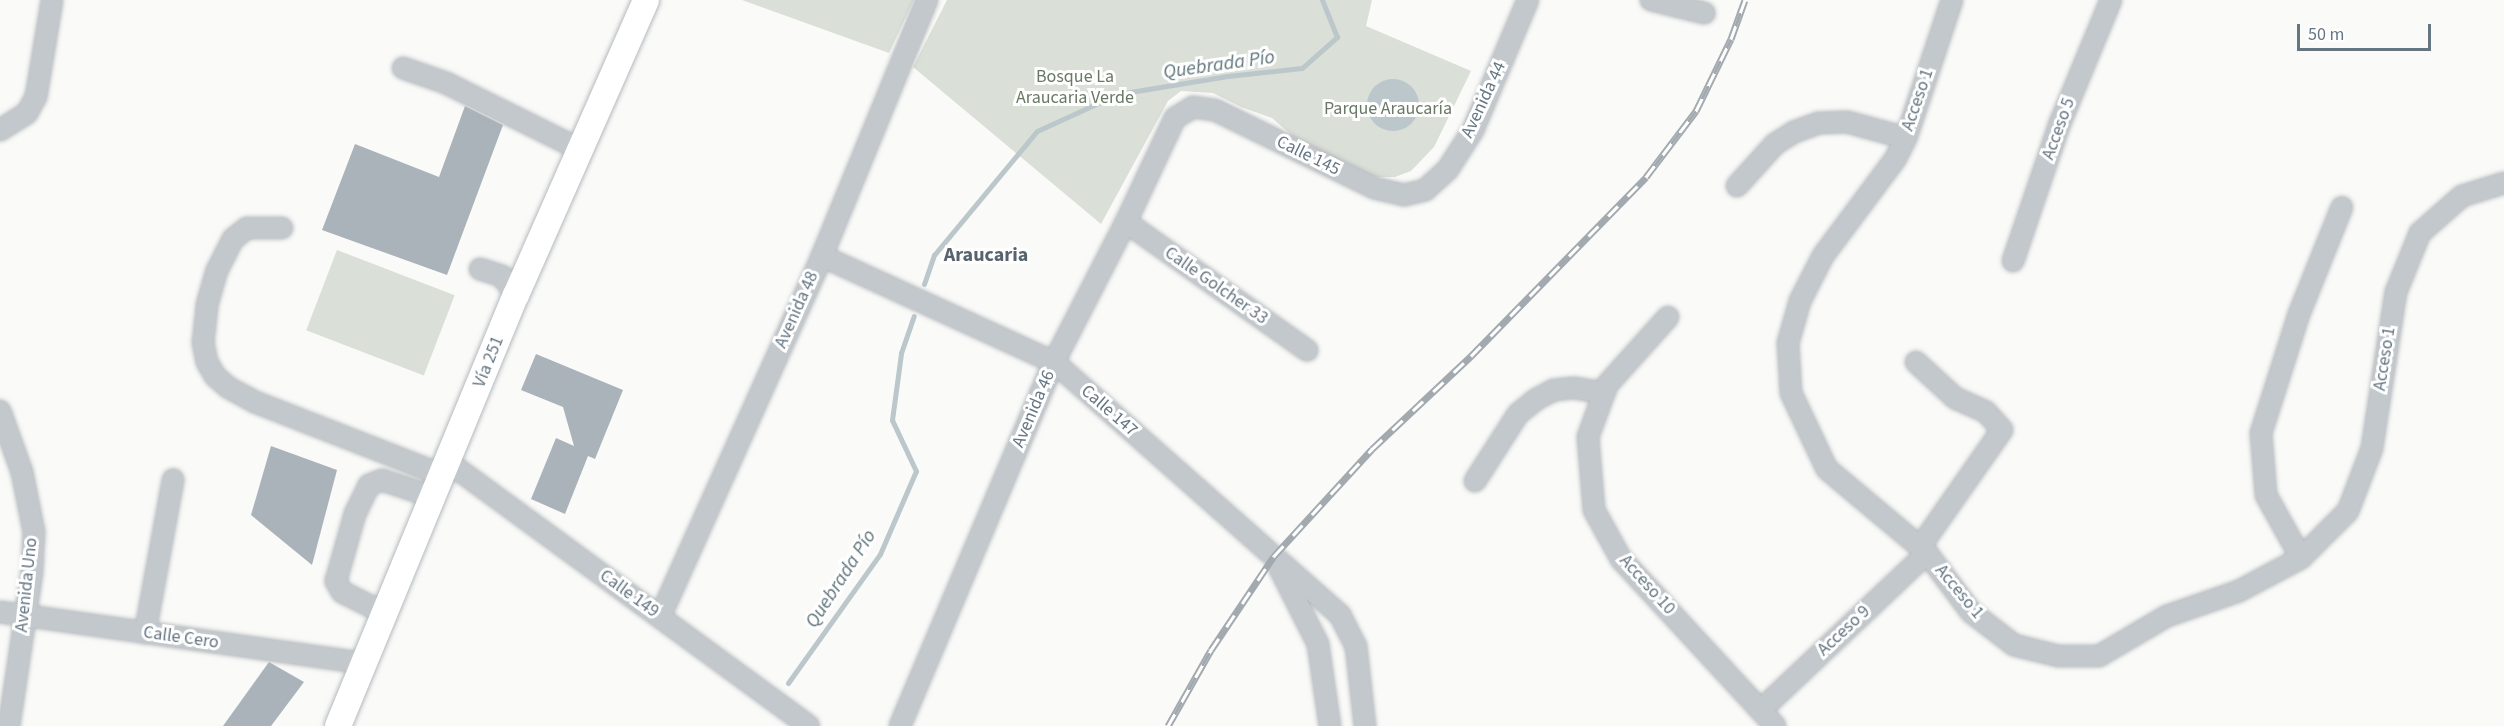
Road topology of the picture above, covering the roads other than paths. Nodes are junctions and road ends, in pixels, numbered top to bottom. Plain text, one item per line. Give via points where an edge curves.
1 (52, 0) edge
2 (646, 0) edge
3 (927, 0) edge
4 (1528, 0) edge
5 (1651, 0) edge
6 (1952, 0) edge
7 (2111, 0) edge
8 (1704, 13) dead end
9 (403, 69) dead end
10 (1193, 107) joint
11 (0, 130) edge
12 (1906, 138) junction
13 (579, 148) junction
14 (2504, 183) edge
15 (1737, 186) dead end
16 (1425, 190) joint
17 (2342, 207) dead end
18 (1126, 222) junction
19 (282, 228) dead end
20 (822, 256) junction
21 (2013, 261) dead end
22 (480, 269) dead end
23 (516, 295) junction
24 (1668, 317) dead end
25 (1307, 350) dead end
26 (1054, 362) junction
27 (1916, 362) dead end
28 (1605, 393) junction
29 (0, 411) edge
30 (441, 478) junction
31 (173, 480) dead end
32 (1475, 481) dead end
33 (1924, 550) junction
34 (1274, 556) junction
35 (2301, 558) junction
36 (0, 612) edge
37 (384, 614) junction
38 (25, 616) junction
39 (660, 617) junction
40 (145, 633) junction
41 (363, 663) junction
42 (1761, 710) junction
43 (9, 726) edge
44 (338, 726) edge
45 (809, 726) edge
46 (900, 726) edge
47 (1330, 726) edge
48 (1365, 726) edge
49 (1775, 726) edge

1 - 11 street via 36,97 27,113
2 - 13 main road, Vía 251
3 - 20 street, Avenida 48
4 - 16 street, Avenida 44 via 1473,130 1448,169
5 - 8 street
6 - 12 street, Acceso 1
7 - 21 street, Acceso 5 via 2060,123
9 - 13 street via 446,83
10 - 16 street, Calle 145 via 1215,110 1374,188 1404,195
10 - 18 street, Avenida 46 via 1175,118
12 - 15 street via 1847,122 1820,123 1775,144
12 - 33 street, Acceso 1 via 1896,158 1823,256 1800,301 1788,343 1791,393 1827,469
13 - 23 main road, Vía 251
14 - 35 street, Acceso 1 via 2462,196 2420,233 2396,292 2372,448 2349,511
17 - 35 street via 2299,314 2261,433 2266,495
18 - 25 street, Calle Golcher 33
18 - 26 street, Avenida 46
19 - 30 street via 247,228 233,238 217,270 203,342 215,376 255,402
20 - 26 street, Calle 147
20 - 39 street, Avenida 48
22 - 23 street via 502,276
23 - 30 main road, Vía 251
24 - 28 street, Acceso 10 via 1607,385
26 - 34 street, Calle 147
26 - 46 street, Avenida 46
27 - 33 street, Acceso 9 via 1955,398 1986,412 2002,430
28 - 32 street via 1574,387 1554,390 1535,399 1518,414
28 - 42 street, Acceso 10 via 1588,437 1594,510 1621,559
29 - 38 street, Avenida Uno via 22,472 34,532
30 - 37 main road, Vía 251
30 - 37 street via 382,480 369,485 355,514 336,581 342,592
30 - 39 street, Calle 149
31 - 40 street
33 - 35 street, Acceso 1 via 1971,612 2014,645 2058,656 2098,656 2167,616 2239,591
33 - 42 street, Acceso 9
34 - 47 street via 1318,644
34 - 48 street via 1340,615 1356,646
36 - 38 street, Calle Cero
37 - 41 main road, Vía 251
38 - 40 street, Calle Cero
38 - 43 street, Avenida Uno
39 - 45 street, Calle 149
40 - 41 street, Calle Cero
41 - 44 main road, Vía 251
42 - 49 street, Acceso 10

